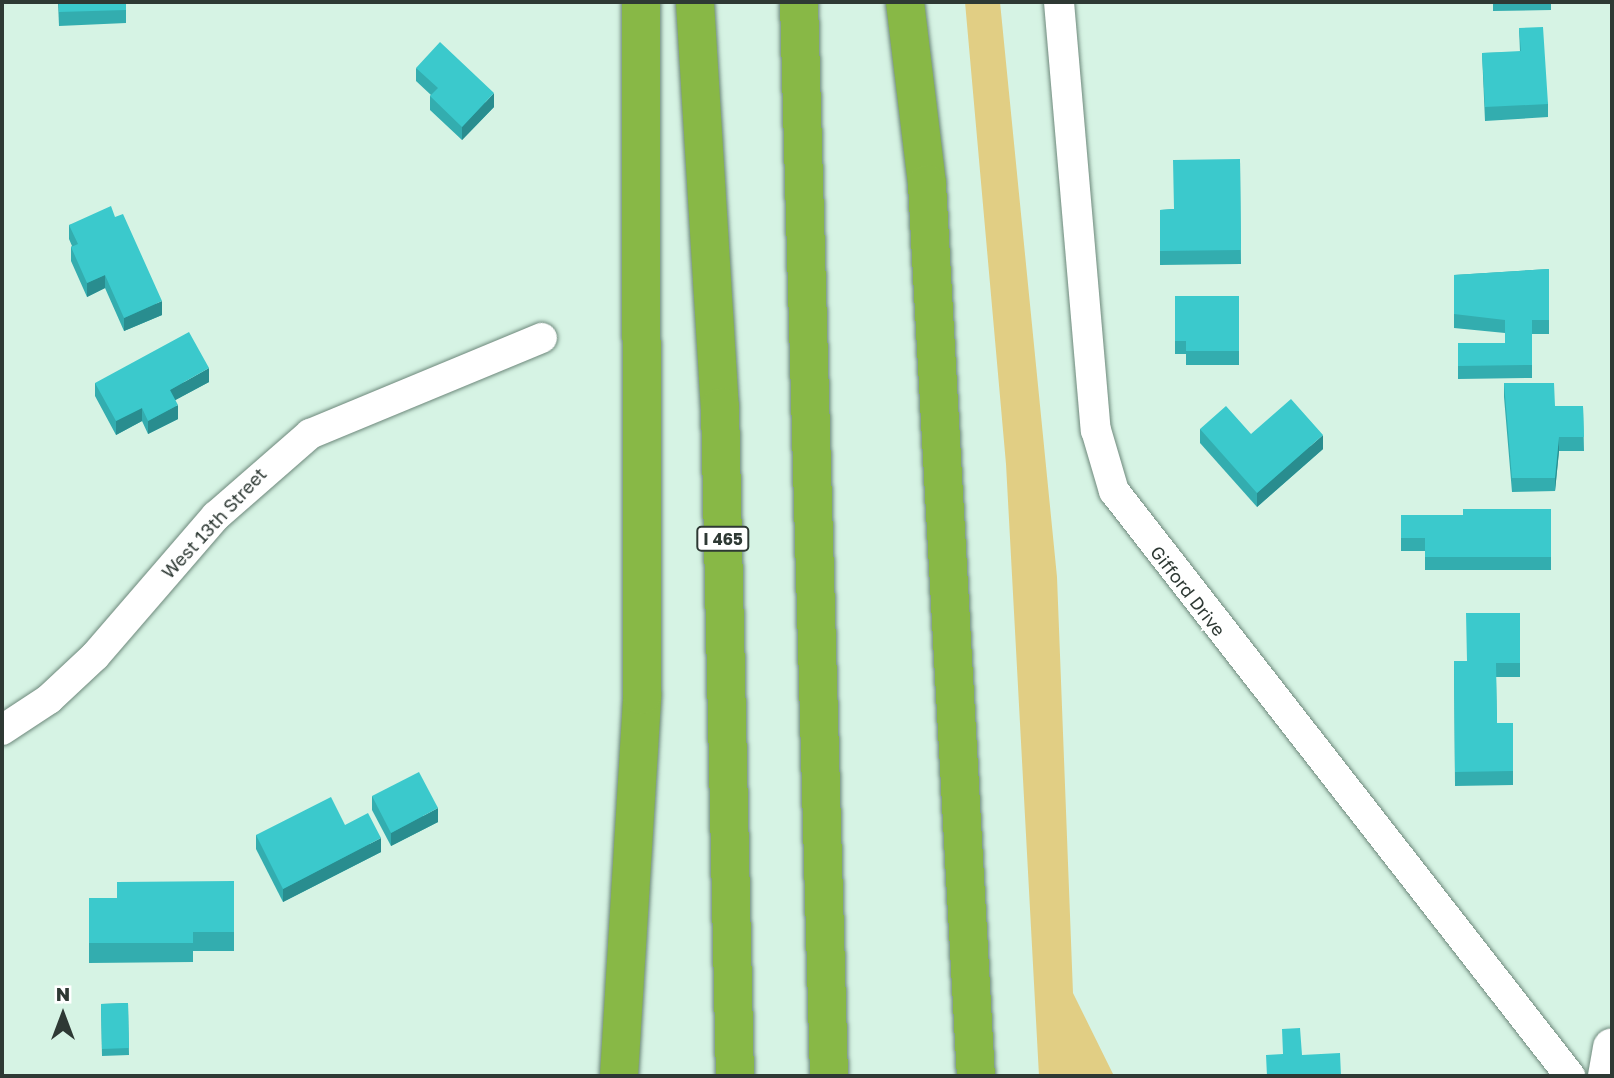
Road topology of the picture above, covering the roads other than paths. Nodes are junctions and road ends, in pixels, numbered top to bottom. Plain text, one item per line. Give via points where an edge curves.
1 (641, 2) edge
2 (695, 2) edge
3 (799, 2) edge
4 (905, 2) edge
5 (1059, 2) edge
6 (542, 338) dead end
7 (2, 730) edge
8 (1612, 1047) edge
9 (976, 1075) edge
10 (619, 1076) edge
11 (735, 1076) edge
12 (829, 1076) edge
13 (1570, 1076) edge
14 (1607, 1076) edge

1 - 10 highway via 642,695
2 - 11 highway, I 465 via 720,407
3 - 12 highway
4 - 9 highway via 927,184
5 - 13 street, Gifford Drive via 1096,430 1114,491
6 - 7 street, West 13th Street via 310,434 216,516 87,664
8 - 14 street

